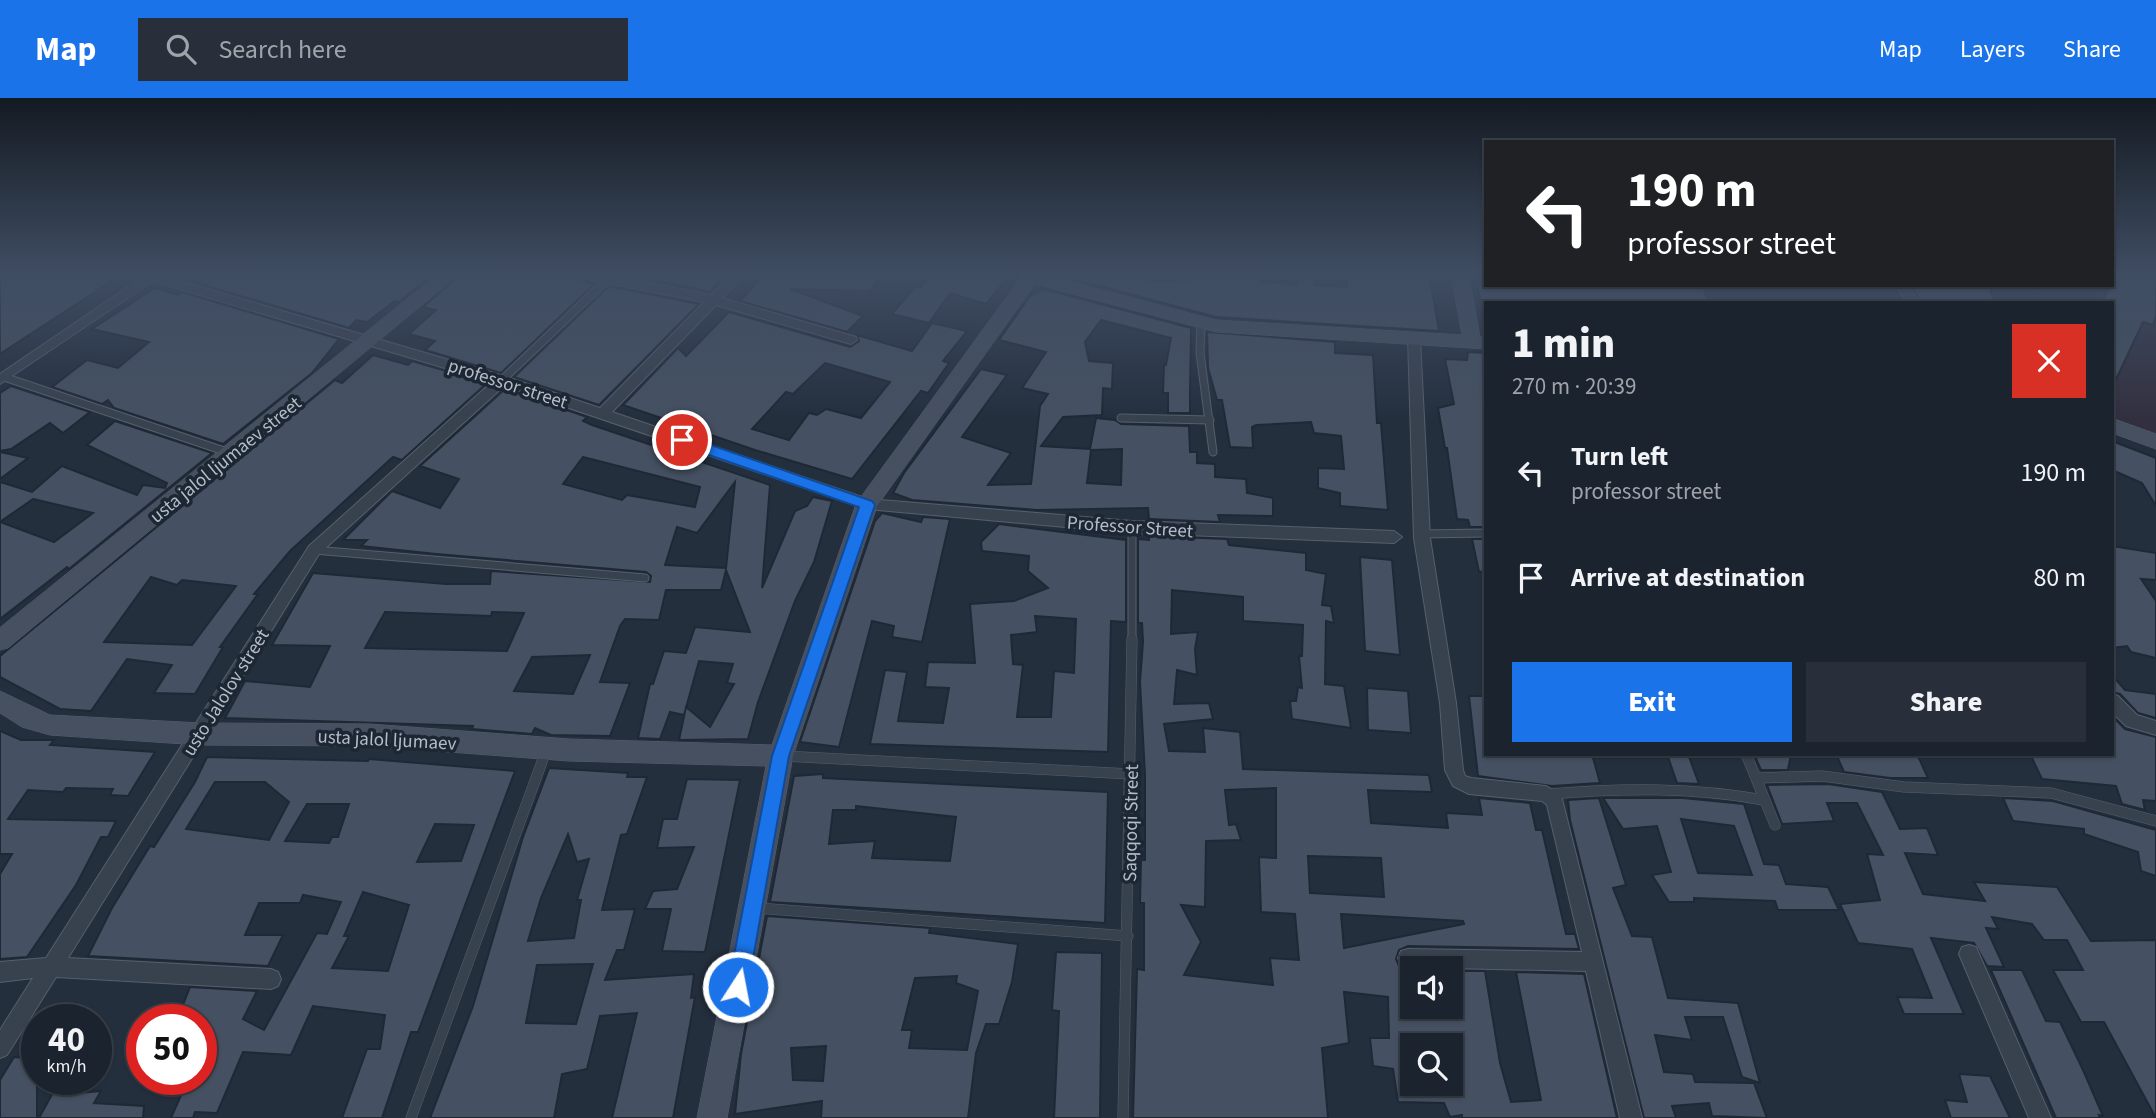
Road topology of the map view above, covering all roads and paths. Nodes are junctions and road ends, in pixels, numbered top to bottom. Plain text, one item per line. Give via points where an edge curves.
1 (82, 323) edge
2 (309, 323) edge
3 (393, 323) edge
4 (563, 323) edge
5 (692, 323) edge
6 (791, 323) edge
7 (997, 323) edge
8 (1201, 323) joint
9 (1473, 323) edge
10 (1414, 338) junction
11 (851, 340) dead end
12 (372, 341) junction
13 (1479, 343) edge
14 (2, 378) edge
15 (502, 380) junction
16 (603, 413) junction
17 (1121, 418) dead end
18 (1210, 419) junction
19 (2114, 426) edge
20 (2156, 442) edge
21 (1213, 452) dead end
22 (232, 454) junction
23 (867, 505) junction
24 (1132, 527) junction
25 (1484, 533) edge
26 (1422, 534) junction
27 (1394, 537) dead end
28 (313, 550) junction
29 (645, 578) dead end
30 (0, 641) edge
31 (0, 701) edge
32 (2114, 703) edge
33 (2156, 728) edge
34 (200, 734) junction
35 (547, 748) junction
36 (780, 756) junction
37 (1747, 756) edge
38 (1131, 774) junction
39 (1758, 778) junction
40 (1546, 794) junction
41 (1764, 800) junction
42 (2156, 821) edge
43 (1775, 825) dead end
44 (754, 908) junction
45 (1128, 936) junction
46 (1969, 954) dead end
47 (1463, 959) edge
48 (1593, 962) junction
49 (52, 967) junction
50 (0, 972) edge
51 (271, 979) dead end
52 (0, 1048) edge
53 (411, 1118) edge
54 (712, 1118) edge
55 (1123, 1118) edge
56 (1631, 1118) edge
57 (2040, 1118) edge

1 - 14 street
2 - 12 street, professor street
3 - 12 street, usta jalol ljumaev street
4 - 15 lane
5 - 16 street
6 - 11 street
7 - 23 street
8 - 10 street
8 - 18 lane via 1200,353
9 - 13 street
10 - 13 street
10 - 26 street
12 - 15 street, professor street
12 - 22 street, usta jalol ljumaev street
14 - 22 lane
15 - 16 street, professor street
15 - 28 street, usto Jalolov street
16 - 23 street, professor street
17 - 18 lane
18 - 21 lane
19 - 20 street
22 - 30 street, usta jalol ljumaev street
23 - 24 street, Professor Street
23 - 36 street
24 - 27 street, Professor Street
24 - 38 lane, Saqqoqi Street
25 - 26 lane
26 - 40 street via 1459,781
28 - 29 lane
28 - 34 street, usto Jalolov street
31 - 34 street, usta jalol ljumaev via 31,720 50,725
32 - 33 street via 2132,721
34 - 35 street, usta jalol ljumaev via 370,735
34 - 49 street, usto Jalolov street
35 - 36 street, usta jalol ljumaev
35 - 53 lane
36 - 38 lane
36 - 44 street
37 - 39 lane
38 - 45 lane, Saqqoqi Street
39 - 41 lane
39 - 42 lane via 1822,776 1903,787 2051,793
40 - 41 lane via 1623,787
40 - 48 street via 1555,801
41 - 43 lane
44 - 45 lane
44 - 54 street
45 - 55 lane, Saqqoqi Street
46 - 57 street
47 - 48 street
48 - 56 street
49 - 50 street
49 - 51 street
49 - 52 street, usto Jalolov street

